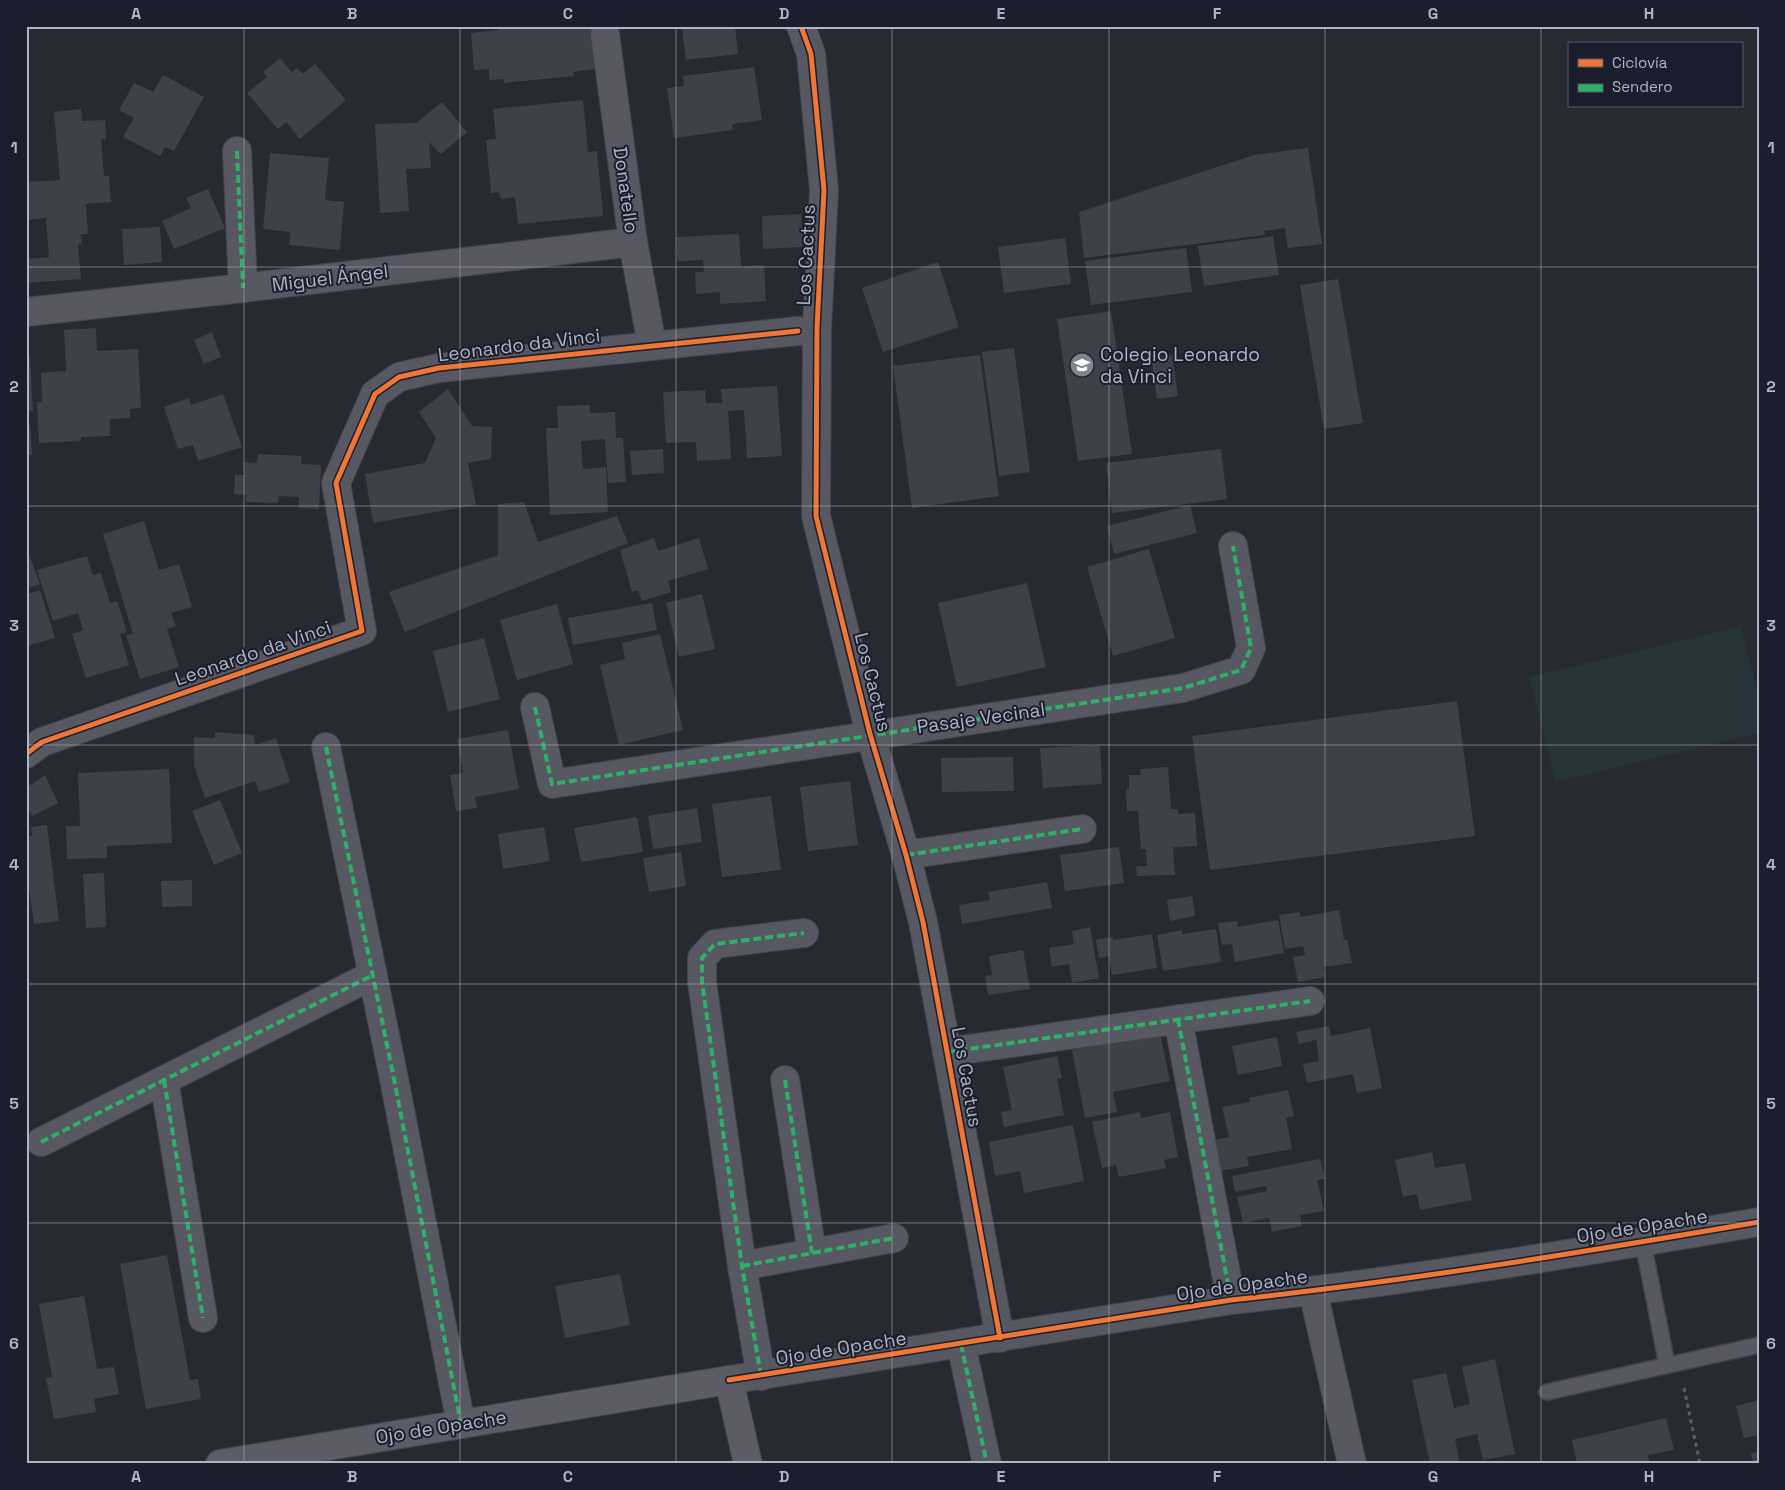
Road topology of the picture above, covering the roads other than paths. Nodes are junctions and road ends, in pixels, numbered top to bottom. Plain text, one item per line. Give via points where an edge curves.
1 (801, 26) edge
2 (605, 34) dead end
3 (237, 151) dead end
4 (633, 242) junction
5 (244, 288) junction
6 (26, 312) edge
7 (798, 331) dead end
8 (652, 345) junction
9 (1233, 546) dead end
10 (535, 707) dead end
11 (870, 734) junction
12 (326, 747) dead end
13 (26, 754) edge
14 (1082, 829) dead end
15 (906, 855) junction
16 (804, 933) dead end
17 (373, 975) junction
18 (1310, 1001) dead end
19 (1178, 1019) junction
20 (947, 1052) junction
21 (164, 1080) junction
22 (784, 1080) dead end
23 (40, 1142) dead end
24 (1759, 1222) edge
25 (894, 1238) dead end
26 (1643, 1242) junction
27 (812, 1254) junction
28 (742, 1266) junction
29 (1313, 1291) junction
30 (1231, 1300) junction
31 (203, 1318) dead end
32 (1000, 1338) junction
33 (961, 1344) junction
34 (1759, 1345) edge
35 (1673, 1364) junction
36 (761, 1376) junction
37 (729, 1380) junction
38 (1547, 1392) dead end
39 (461, 1424) junction
40 (220, 1464) edge
41 (748, 1464) edge
42 (987, 1464) edge
43 (1352, 1464) edge

1 - 11 street, Los Cactus via 811,54 824,190 817,328 816,516
2 - 4 street, Donatello
3 - 5 street
4 - 5 street, Miguel Ángel
4 - 8 street, Donatello
5 - 6 street, Miguel Ángel
7 - 8 street, Leonardo da Vinci
8 - 13 street, Leonardo da Vinci via 439,368 399,377 375,394 336,483 362,632 42,742
9 - 11 street, Pasaje Vecinal via 1251,648 1241,670 1184,688
10 - 11 street, Pasaje Vecinal via 552,784
11 - 15 street, Los Cactus
12 - 17 street
14 - 15 street
15 - 20 street, Los Cactus via 923,922
16 - 28 street via 716,944 702,958 702,982
17 - 21 street
17 - 39 street
18 - 19 street
19 - 20 street
19 - 30 street
20 - 32 street, Los Cactus
21 - 23 street
21 - 31 street
22 - 27 street
24 - 26 street, Ojo de Opache
25 - 27 street
26 - 29 street, Ojo de Opache
26 - 35 lane
27 - 28 street
28 - 36 street
29 - 30 street, Ojo de Opache
29 - 43 street
30 - 32 street, Ojo de Opache
32 - 33 street, Ojo de Opache
33 - 36 street, Ojo de Opache
33 - 42 street
34 - 35 lane
35 - 38 lane
36 - 37 street, Ojo de Opache
37 - 39 main road, Ojo de Opache
37 - 41 main road
39 - 40 main road, Ojo de Opache

